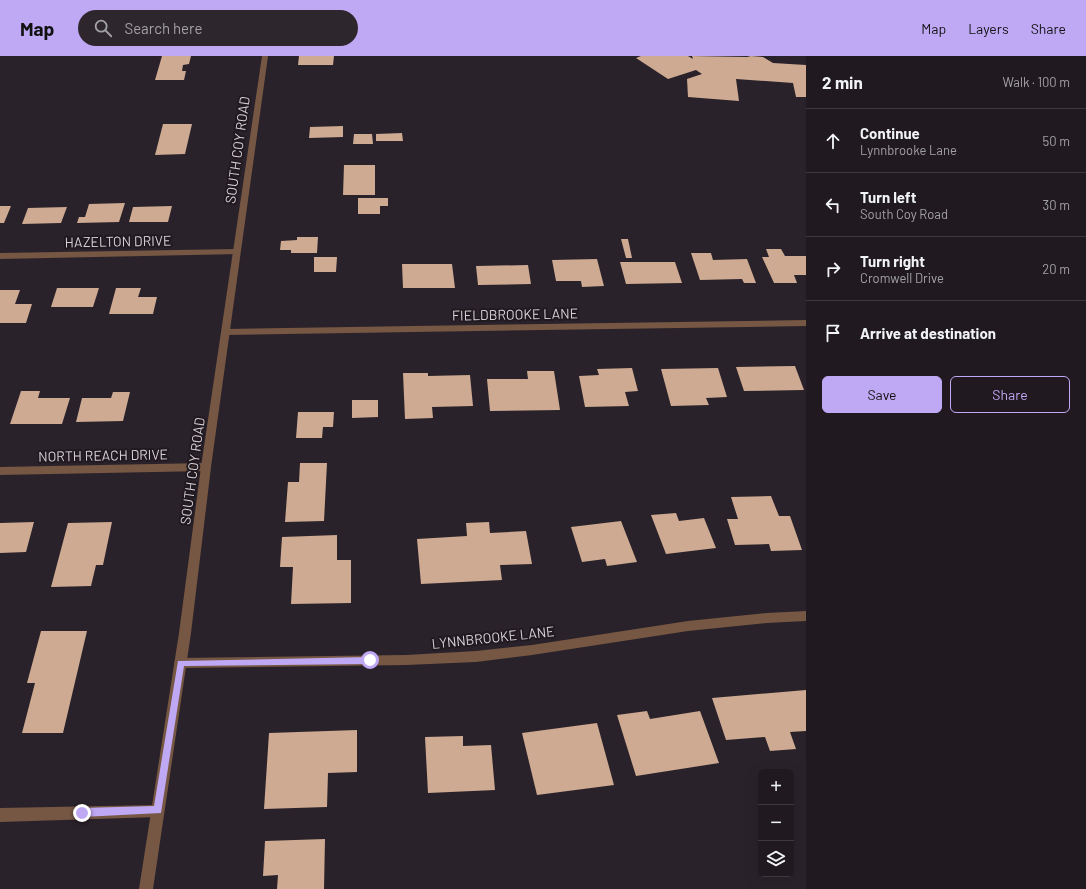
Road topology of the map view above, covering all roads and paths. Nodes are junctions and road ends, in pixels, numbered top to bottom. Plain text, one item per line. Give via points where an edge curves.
1 (265, 56) edge
2 (236, 252) junction
3 (0, 256) edge
4 (806, 323) edge
5 (225, 332) junction
6 (206, 467) junction
7 (0, 472) edge
8 (806, 616) edge
9 (180, 663) junction
10 (158, 810) junction
11 (0, 815) edge
12 (146, 889) edge

1 - 2 street, SOUTH COY ROAD
2 - 3 street, HAZELTON DRIVE
2 - 5 street, SOUTH COY ROAD
4 - 5 street, FIELDBROOKE LANE
5 - 6 street, SOUTH COY ROAD
6 - 7 street, NORTH REACH DRIVE
6 - 9 street, SOUTH COY ROAD
8 - 9 street, LYNNBROOKE LANE via 708,623 460,658
9 - 10 street, SOUTH COY ROAD
10 - 11 street
10 - 12 street, SOUTH COY ROAD

